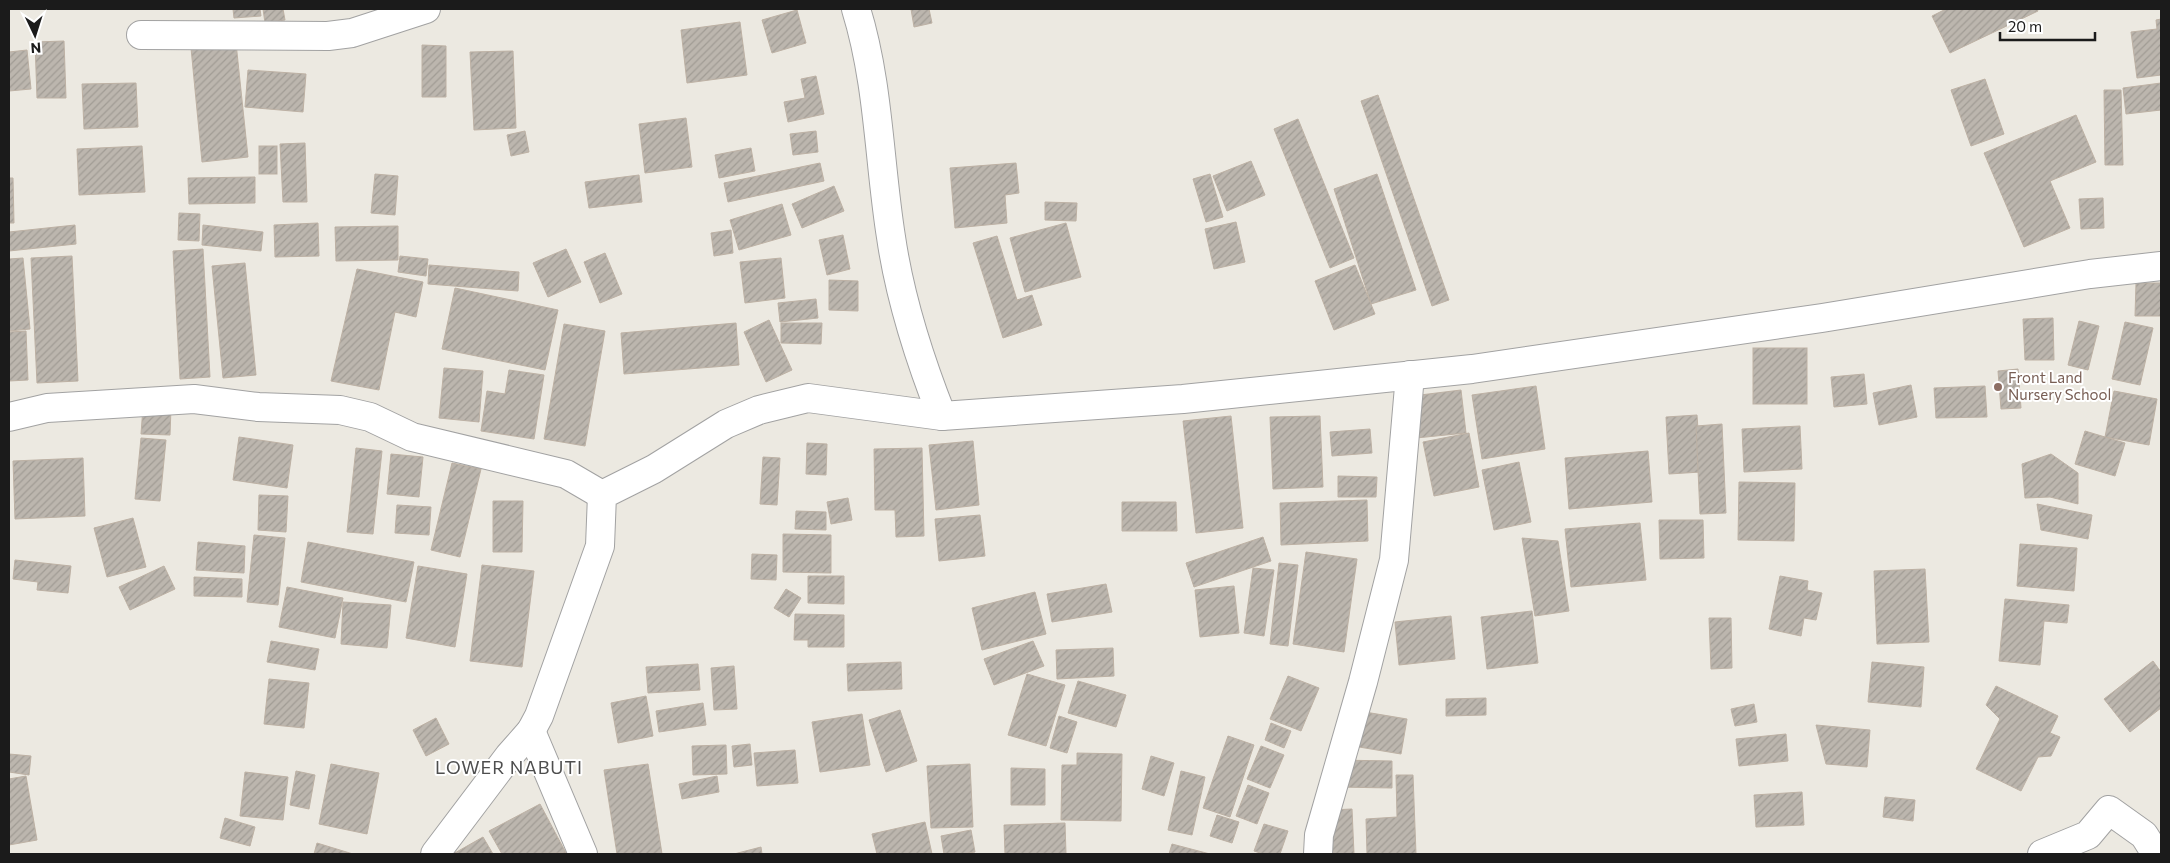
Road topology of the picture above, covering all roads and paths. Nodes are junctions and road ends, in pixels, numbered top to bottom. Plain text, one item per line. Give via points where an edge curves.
1 (426, 9) edge
2 (856, 9) edge
3 (141, 35) dead end
4 (2161, 266) edge
5 (1410, 376) junction
6 (942, 416) junction
7 (9, 417) edge
8 (602, 495) junction
9 (531, 731) junction
10 (436, 854) edge
11 (583, 854) edge
12 (1318, 854) edge
13 (2042, 854) edge
14 (2156, 854) edge

1 - 3 street via 352,33 328,36
2 - 6 street via 876,110 891,238 913,337
4 - 5 street via 2090,274 1803,321
5 - 6 street via 1184,399
5 - 12 street via 1394,560 1319,835
6 - 8 street via 808,398 759,410 726,424 654,469
7 - 8 street via 47,408 194,399 258,407 340,410 370,417 412,437 566,474
8 - 9 street via 600,546
9 - 10 street via 508,756
9 - 11 street
13 - 14 street via 2088,835 2109,810 2144,835

